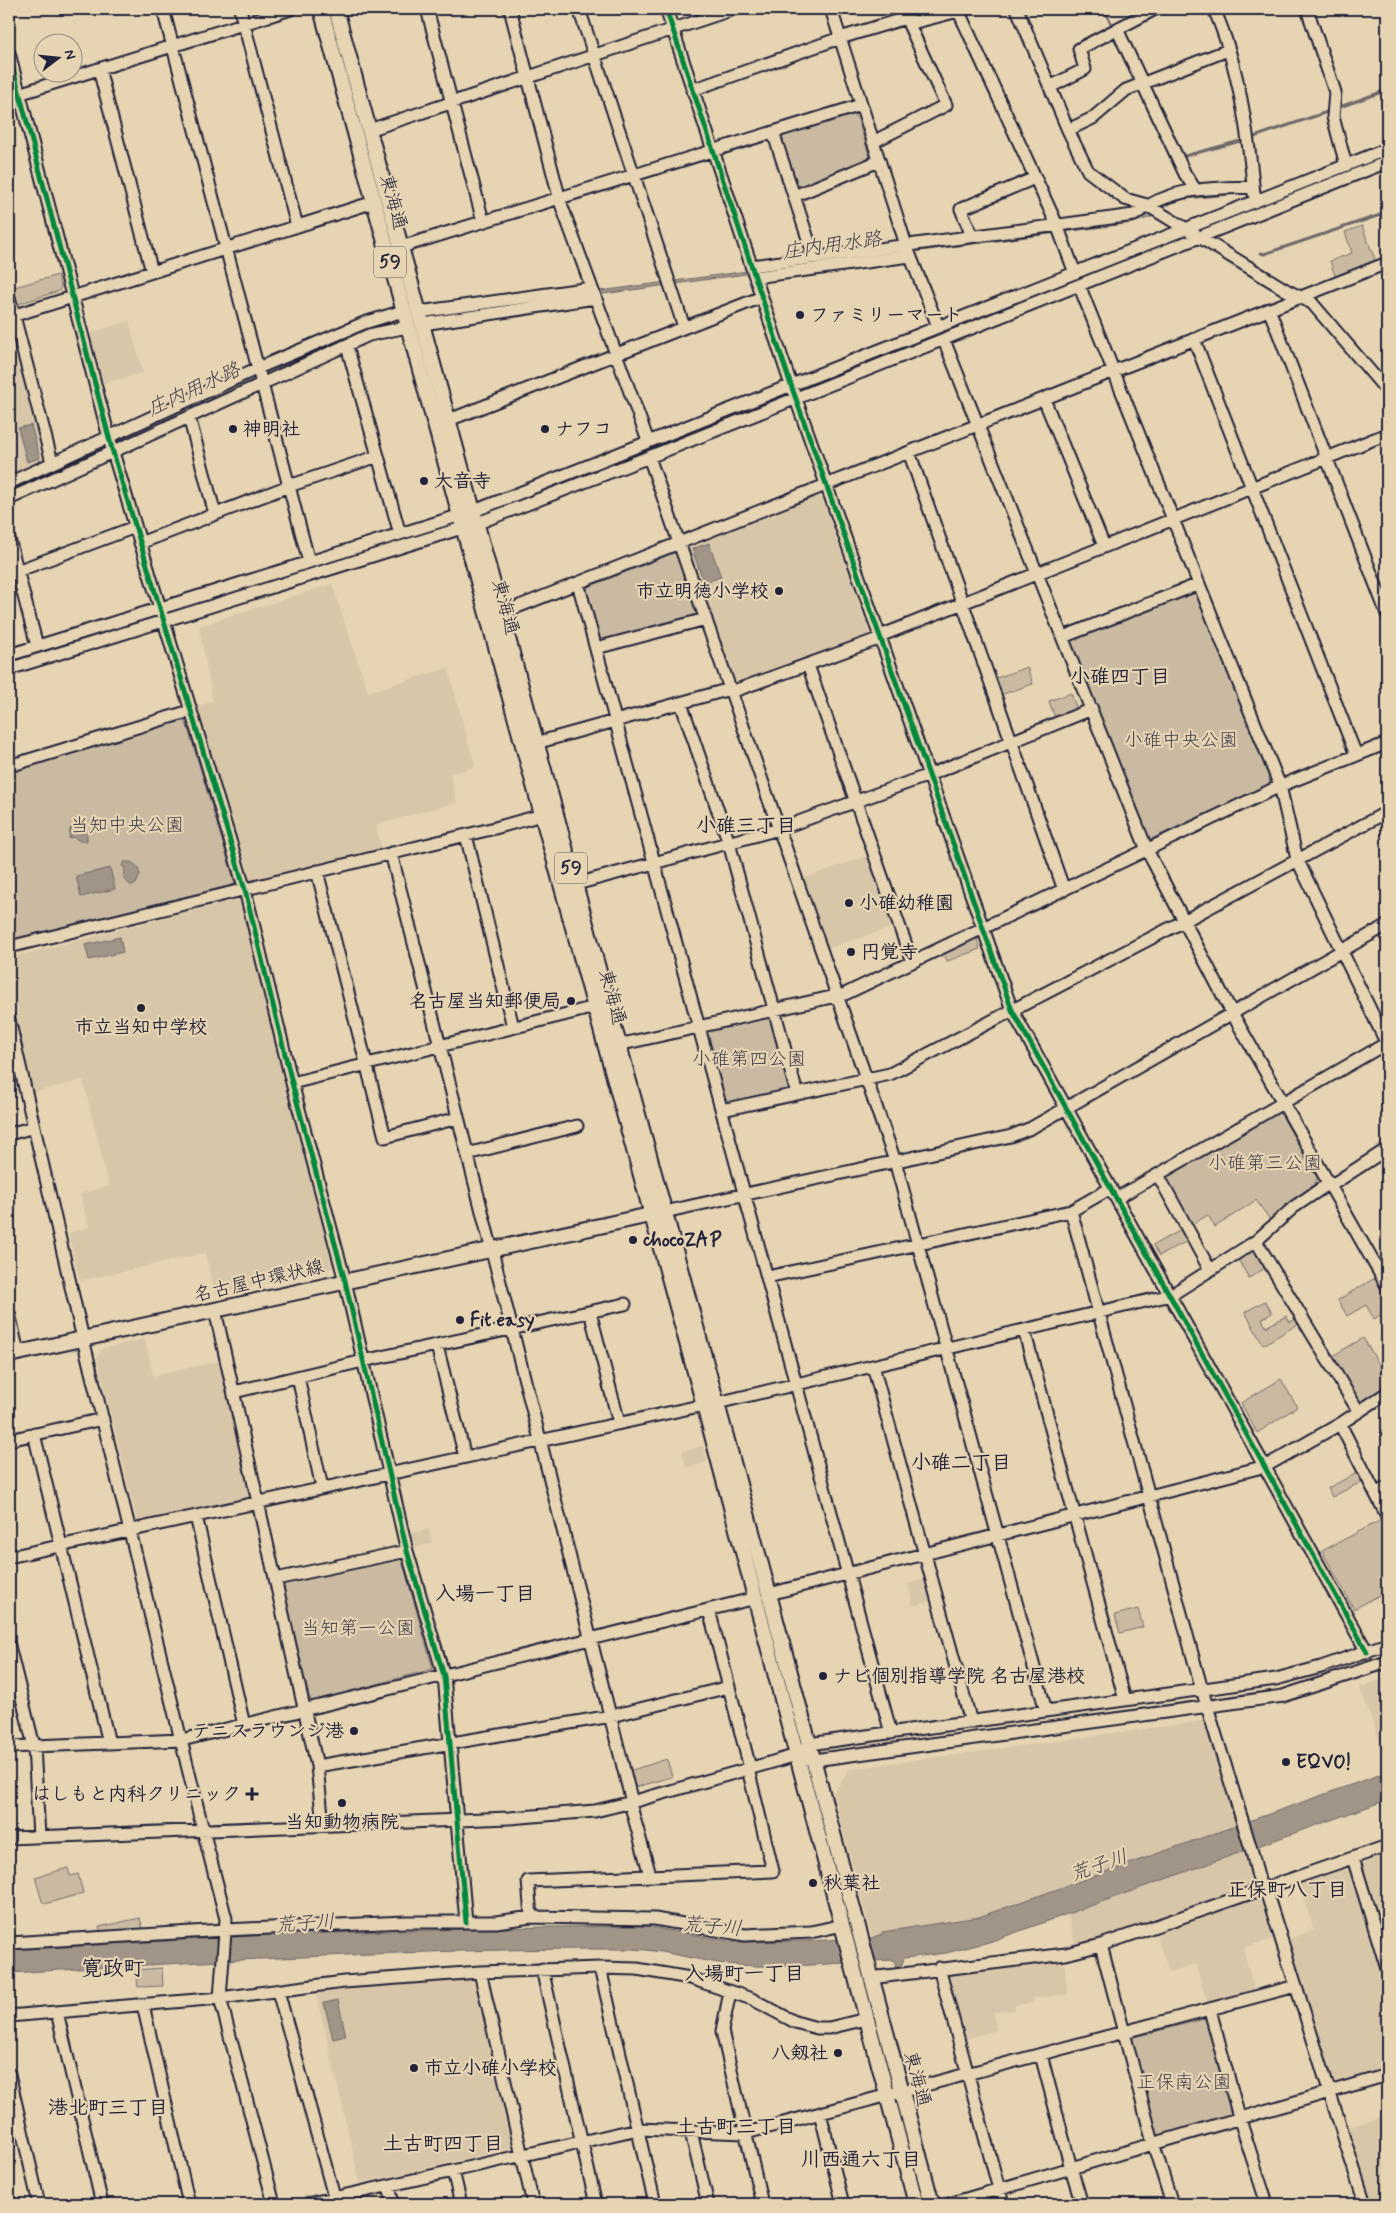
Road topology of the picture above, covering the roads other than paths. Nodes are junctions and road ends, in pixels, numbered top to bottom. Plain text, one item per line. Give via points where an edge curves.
1 (163, 9) edge
2 (240, 9) edge
3 (291, 9) edge
4 (322, 9) edge
5 (336, 9) edge
6 (427, 9) edge
7 (510, 9) edge
8 (579, 9) edge
9 (666, 9) edge
10 (734, 9) edge
11 (830, 9) edge
12 (1017, 9) edge
13 (1152, 9) edge
14 (1214, 9) edge
15 (1307, 9) edge
16 (963, 10) edge
17 (911, 16) edge
18 (244, 24) junction
19 (672, 29) junction
20 (1117, 29) junction
21 (840, 38) junction
22 (173, 46) junction
23 (1228, 50) junction
24 (9, 52) edge
25 (594, 55) junction
26 (99, 69) junction
27 (528, 77) junction
28 (1143, 83) junction
29 (1050, 87) junction
30 (692, 90) junction
31 (14, 96) edge
32 (452, 102) junction
33 (861, 105) junction
34 (369, 130) junction
35 (1068, 130) junction
36 (774, 132) junction
37 (873, 142) junction
38 (1387, 149) edge
39 (712, 150) junction
40 (879, 161) junction
41 (1387, 162) edge
42 (1346, 165) junction
43 (632, 175) junction
44 (1036, 178) junction
45 (1253, 187) junction
46 (1195, 189) junction
47 (794, 196) junction
48 (559, 198) junction
49 (1255, 201) junction
50 (374, 202) junction
51 (1152, 208) junction
52 (483, 221) junction
53 (297, 226) junction
54 (1059, 229) junction
55 (1186, 229) junction
56 (972, 236) junction
57 (1200, 237) junction
58 (401, 247) junction
59 (226, 248) junction
60 (908, 251) junction
61 (814, 257) junction
62 (1386, 265) edge
63 (152, 272) junction
64 (753, 272) junction
65 (1075, 273) junction
66 (1079, 285) junction
67 (593, 293) junction
68 (1300, 296) junction
69 (9, 297) edge
70 (72, 297) junction
71 (762, 297) junction
72 (1269, 309) junction
73 (404, 311) junction
74 (11, 316) edge
75 (421, 318) junction
76 (938, 326) junction
77 (407, 327) junction
78 (684, 328) junction
79 (1194, 339) junction
80 (944, 340) junction
81 (347, 346) junction
82 (616, 354) junction
83 (1114, 371) junction
84 (260, 376) junction
85 (791, 385) junction
86 (1387, 391) edge
87 (796, 398) junction
88 (1044, 399) junction
89 (189, 417) junction
90 (449, 420) junction
91 (977, 424) junction
92 (1387, 434) edge
93 (648, 441) junction
94 (111, 445) junction
95 (909, 452) junction
96 (378, 456) junction
97 (649, 457) junction
98 (1326, 457) junction
99 (52, 462) junction
100 (9, 483) edge
101 (826, 485) junction
102 (289, 486) junction
103 (1252, 486) junction
104 (9, 499) edge
105 (215, 514) junction
106 (476, 517) junction
107 (1172, 519) junction
108 (462, 522) junction
109 (135, 528) junction
110 (400, 534) junction
111 (9, 539) edge
112 (679, 542) junction
113 (140, 543) junction
114 (1104, 546) junction
115 (309, 562) junction
116 (13, 573) edge
117 (1037, 573) junction
118 (578, 582) junction
119 (1199, 584) junction
120 (963, 603) junction
121 (160, 609) junction
122 (502, 613) junction
123 (1387, 614) edge
124 (706, 619) junction
125 (163, 622) junction
126 (880, 637) junction
127 (1063, 637) junction
128 (37, 646) junction
129 (596, 648) junction
130 (9, 654) edge
131 (808, 665) junction
132 (9, 669) edge
133 (731, 690) junction
134 (681, 703) junction
135 (1092, 709) junction
136 (190, 711) junction
137 (616, 721) junction
138 (1011, 741) junction
139 (536, 743) junction
140 (1387, 743) edge
141 (1356, 756) junction
142 (9, 766) edge
143 (929, 775) junction
144 (1280, 786) junction
145 (855, 802) junction
146 (1387, 812) edge
147 (542, 815) junction
148 (779, 829) junction
149 (466, 835) junction
150 (729, 842) junction
151 (1147, 850) junction
152 (391, 854) junction
153 (1297, 859) junction
154 (654, 863) junction
155 (317, 871) junction
156 (569, 886) junction
157 (245, 890) junction
158 (1064, 890) junction
159 (1184, 921) junction
160 (1387, 925) edge
161 (982, 927) junction
162 (9, 947) edge
163 (1341, 951) junction
164 (912, 962) junction
165 (837, 996) junction
166 (595, 1007) junction
167 (774, 1010) junction
168 (1012, 1010) junction
169 (1232, 1014) junction
170 (9, 1019) edge
171 (513, 1027) junction
172 (699, 1027) junction
173 (618, 1044) junction
174 (1387, 1044) edge
175 (440, 1045) junction
176 (366, 1063) junction
177 (866, 1079) junction
178 (292, 1083) junction
179 (798, 1094) junction
180 (1284, 1103) junction
181 (1068, 1109) junction
182 (722, 1110) junction
183 (458, 1118) junction
184 (577, 1126) dead end
185 (34, 1127) junction
186 (9, 1134) edge
187 (1387, 1149) edge
188 (468, 1154) junction
189 (895, 1161) junction
190 (1158, 1175) junction
191 (1329, 1185) junction
192 (1114, 1193) junction
193 (745, 1194) junction
194 (1071, 1211) junction
195 (658, 1213) junction
196 (1256, 1241) junction
197 (918, 1245) junction
198 (491, 1248) junction
199 (1382, 1267) edge
200 (1210, 1270) junction
201 (767, 1278) junction
202 (345, 1281) junction
203 (1387, 1286) edge
204 (1170, 1294) junction
205 (625, 1304) dead end
206 (215, 1310) junction
207 (590, 1312) junction
208 (1099, 1312) junction
209 (9, 1313) edge
210 (511, 1330) junction
211 (1024, 1330) junction
212 (83, 1339) junction
213 (438, 1346) junction
214 (947, 1348) junction
215 (13, 1354) edge
216 (364, 1361) junction
217 (873, 1366) junction
218 (298, 1377) junction
219 (796, 1384) junction
220 (234, 1392) junction
221 (1387, 1392) edge
222 (711, 1404) junction
223 (1359, 1412) junction
224 (103, 1419) junction
225 (619, 1423) junction
226 (1340, 1424) junction
227 (34, 1434) junction
228 (9, 1440) edge
229 (540, 1440) junction
230 (465, 1457) junction
231 (1266, 1466) junction
232 (389, 1474) junction
233 (1387, 1487) edge
234 (322, 1488) junction
235 (1376, 1494) junction
236 (1149, 1496) junction
237 (259, 1502) junction
238 (196, 1516) junction
239 (1074, 1516) junction
240 (1387, 1516) edge
241 (130, 1530) junction
242 (998, 1535) junction
243 (61, 1546) junction
244 (407, 1551) junction
245 (925, 1554) junction
246 (9, 1557) edge
247 (848, 1574) junction
248 (276, 1579) junction
249 (763, 1596) junction
250 (709, 1610) junction
251 (591, 1640) junction
252 (1387, 1644) edge
253 (9, 1646) edge
254 (1367, 1652) junction
255 (1387, 1662) edge
256 (444, 1676) junction
257 (729, 1687) junction
258 (1202, 1690) junction
259 (1125, 1700) junction
260 (1208, 1706) junction
261 (305, 1710) junction
262 (1046, 1711) junction
263 (611, 1716) junction
264 (971, 1722) junction
265 (244, 1725) junction
266 (891, 1733) junction
267 (182, 1740) junction
268 (109, 1743) junction
269 (450, 1744) junction
270 (809, 1744) junction
271 (34, 1746) junction
272 (9, 1747) edge
273 (797, 1755) junction
274 (814, 1760) junction
275 (317, 1766) junction
276 (749, 1768) junction
277 (631, 1802) junction
278 (456, 1820) junction
279 (323, 1825) junction
280 (203, 1830) junction
281 (39, 1837) junction
282 (9, 1838) edge
283 (1387, 1846) edge
284 (1353, 1858) junction
285 (650, 1875) junction
286 (1263, 1889) junction
287 (531, 1917) junction
288 (466, 1922) junction
289 (225, 1932) junction
290 (849, 1932) junction
291 (9, 1943) edge
292 (1101, 1945) junction
293 (600, 1968) junction
294 (863, 1968) junction
295 (939, 1968) junction
296 (542, 1969) junction
297 (1387, 1969) edge
298 (480, 1972) junction
299 (1296, 1986) junction
300 (278, 1991) junction
301 (730, 1992) junction
302 (220, 1998) junction
303 (143, 2005) junction
304 (1210, 2010) junction
305 (57, 2012) junction
306 (9, 2016) edge
307 (866, 2019) junction
308 (1123, 2032) junction
309 (1041, 2054) junction
310 (9, 2074) edge
311 (967, 2074) junction
312 (1387, 2075) edge
313 (1329, 2092) junction
314 (894, 2093) junction
315 (820, 2113) junction
316 (1239, 2117) junction
317 (638, 2129) junction
318 (691, 2132) junction
319 (746, 2133) junction
320 (582, 2142) junction
321 (1152, 2143) junction
322 (522, 2155) junction
323 (1070, 2168) junction
324 (453, 2171) junction
325 (389, 2186) junction
326 (999, 2189) junction
327 (335, 2201) edge
328 (39, 2204) edge
329 (102, 2204) edge
330 (188, 2204) edge
331 (274, 2204) edge
332 (307, 2204) edge
333 (393, 2204) edge
334 (460, 2204) edge
335 (533, 2204) edge
336 (596, 2204) edge
337 (655, 2204) edge
338 (708, 2204) edge
339 (762, 2204) edge
340 (843, 2204) edge
341 (916, 2204) edge
342 (932, 2204) edge
343 (949, 2204) edge
344 (1003, 2204) edge
345 (1082, 2204) edge
346 (1172, 2204) edge
347 (1267, 2204) edge
348 (1365, 2204) edge

1 - 22 street
2 - 18 street
3 - 18 street
4 - 50 main road, 東海通 / 59
5 - 34 main road, 東海通 / 59
6 - 32 street
7 - 27 street
8 - 25 street
9 - 19 street
10 - 19 street
11 - 21 street
12 - 29 street
13 - 20 street
14 - 23 street
15 - 42 street via 1335,92 1334,117
16 - 17 street
16 - 44 street
17 - 21 street
17 - 37 street via 946,105
18 - 22 street
18 - 53 street
19 - 25 street
19 - 30 street
20 - 28 street
20 - 29 street via 1079,49 1085,69
21 - 30 street
21 - 33 street
22 - 26 street
22 - 59 street
23 - 28 street
23 - 45 street via 1248,142
24 - 31 street
25 - 27 street
25 - 43 street
26 - 31 street
26 - 63 street
27 - 32 street
27 - 48 street
28 - 35 street via 1126,90 1092,118
28 - 46 street
29 - 35 street
30 - 39 street
31 - 70 street
32 - 34 street
32 - 52 street
33 - 36 street
33 - 37 street
34 - 58 main road, 東海通 / 59
35 - 51 street via 1088,170 1125,199
36 - 39 street
36 - 47 street
37 - 40 street
38 - 42 street
39 - 43 street
39 - 64 street
40 - 47 street
40 - 60 street
41 - 57 street
42 - 49 street
43 - 48 street
43 - 78 street
44 - 54 street
44 - 56 street via 960,209
45 - 46 street
45 - 49 street
46 - 51 street via 1164,197
47 - 61 street
48 - 52 street
48 - 67 street
49 - 55 street
50 - 53 street
50 - 73 main road, 東海通 / 59
51 - 54 street via 1134,215
51 - 55 street
52 - 58 street
53 - 59 street
54 - 56 street
54 - 65 street
55 - 57 street
55 - 65 street
56 - 60 street
57 - 66 street
57 - 68 street
58 - 75 main road, 東海通 / 59
59 - 63 street
59 - 84 street
60 - 61 street
60 - 64 street
60 - 76 street
61 - 64 street
62 - 68 street
63 - 70 street
64 - 71 street
65 - 76 street
66 - 80 street
66 - 83 street
67 - 75 street
67 - 82 street
68 - 72 street
68 - 86 street via 1320,311
69 - 74 street
70 - 74 street
70 - 94 street
71 - 78 street
71 - 85 street
72 - 79 street
72 - 98 street
73 - 77 main road, 東海通 / 59
73 - 84 street via 364,323
74 - 99 street
75 - 90 main road, 東海通 / 59
76 - 85 street
77 - 81 street via 369,336
77 - 108 main road, 東海通 / 59
78 - 82 street
79 - 83 street
79 - 103 street
80 - 87 street
80 - 91 street
81 - 84 street
81 - 96 street
82 - 90 street
82 - 93 street
83 - 88 street
83 - 107 street
84 - 89 street
84 - 94 street
84 - 102 street
85 - 87 street
85 - 93 street
87 - 97 street
87 - 101 street
88 - 91 street
88 - 114 street
89 - 94 street
89 - 105 street
90 - 106 main road, 東海通 / 59
91 - 95 street
91 - 117 street
92 - 98 street
93 - 106 street
94 - 99 street
94 - 104 street
94 - 109 street
95 - 101 street
95 - 120 street
96 - 102 street
96 - 110 street
97 - 106 street
97 - 112 street
98 - 103 street
98 - 123 street
99 - 100 street
101 - 112 street
101 - 126 street
102 - 105 street
102 - 115 street
103 - 107 street
103 - 141 street
105 - 113 street
106 - 108 street
106 - 122 main road, 東海通 / 59
107 - 114 street
107 - 119 street
108 - 110 street
108 - 125 street
108 - 147 main road, 東海通 / 59
109 - 113 street
109 - 116 street
110 - 115 street
111 - 116 street
112 - 118 street
112 - 124 street
113 - 121 street
114 - 117 street
115 - 121 street
116 - 128 street
117 - 120 street
117 - 127 street
118 - 122 street
118 - 129 street
119 - 127 street
119 - 144 street
120 - 126 street
120 - 138 street
121 - 125 street
121 - 128 street
122 - 139 main road, 東海通 / 59
124 - 129 street
124 - 133 street
125 - 132 street
125 - 136 street
126 - 131 street
126 - 143 street
127 - 135 street
128 - 130 street
129 - 137 street
131 - 133 street
131 - 145 street
133 - 134 street
133 - 148 street
134 - 137 street
134 - 150 street
135 - 138 street
135 - 151 street
136 - 142 street
136 - 157 street
137 - 139 street
137 - 154 street
138 - 143 street
138 - 158 street
139 - 156 main road, 東海通 / 59
140 - 141 street
141 - 144 street
143 - 145 street
143 - 161 street
144 - 151 street
144 - 153 street
145 - 148 street
145 - 164 street
146 - 153 street
147 - 149 street
147 - 156 main road, 東海通 / 59
148 - 150 street
148 - 165 street
149 - 152 street
149 - 171 street
150 - 154 street
150 - 167 street
151 - 158 street
151 - 159 street
152 - 155 street
152 - 175 street
153 - 159 street
153 - 163 street
154 - 156 street
154 - 172 street
155 - 157 street
155 - 176 street
156 - 166 main road, 東海通 / 59
156 - 173 main road, 東海通 / 59
157 - 162 street
157 - 178 street
158 - 161 street
159 - 168 street
159 - 169 street
160 - 163 street
161 - 164 street
161 - 168 street
163 - 169 street
163 - 174 street
164 - 165 street
165 - 167 street
165 - 177 street
166 - 171 street
166 - 195 main road, 東海通 / 59
167 - 172 street
167 - 179 street
168 - 177 street via 890,1074
168 - 181 street
169 - 180 street
169 - 181 street
170 - 185 street
171 - 175 street
172 - 173 street
172 - 182 street
173 - 195 main road, 東海通 / 59
174 - 180 street
175 - 176 street
175 - 183 street
176 - 178 street
176 - 183 street via 386,1137
177 - 179 street
177 - 189 street
178 - 202 street
179 - 182 street
180 - 190 street
180 - 191 street
181 - 189 street via 1011,1136
181 - 192 street
182 - 193 street
183 - 188 street
184 - 188 street
185 - 186 street
185 - 212 street
187 - 191 street
188 - 198 street
189 - 193 street
189 - 197 street
190 - 192 street
190 - 200 street
191 - 196 street via 1294,1207
191 - 199 street
192 - 194 street
192 - 204 street
193 - 195 street
193 - 201 street
194 - 197 street
194 - 208 street
195 - 198 main road, 名古屋中環状線
195 - 222 main road
196 - 200 street
196 - 223 street
197 - 201 street
197 - 214 street
198 - 202 main road, 名古屋中環状線
198 - 210 street
199 - 203 street
200 - 204 street
201 - 219 street
202 - 206 main road, 名古屋中環状線
202 - 216 street
204 - 208 street
204 - 231 street
205 - 207 street
206 - 212 main road, 名古屋中環状線
206 - 220 street
207 - 210 street
207 - 225 street
208 - 211 street
208 - 236 street
209 - 215 street
210 - 213 street
210 - 229 street
211 - 214 street
211 - 239 street
212 - 215 main road, 名古屋中環状線
212 - 224 street
213 - 216 street
213 - 230 street
214 - 217 street
214 - 242 street
216 - 218 street
216 - 232 street
217 - 219 street
217 - 245 street
218 - 220 street
218 - 234 street
219 - 222 street
219 - 247 street
220 - 237 street
221 - 223 street
222 - 225 street
222 - 249 main road
223 - 226 street
224 - 227 street
224 - 241 street
225 - 229 street
226 - 231 street
226 - 235 street
227 - 228 street
227 - 243 street
229 - 230 street
229 - 251 street
230 - 232 street
231 - 236 street
231 - 254 street
232 - 234 street
232 - 244 street
233 - 235 street
234 - 237 street
235 - 240 street
236 - 239 street
236 - 258 street
237 - 238 street
237 - 248 street
238 - 241 street
238 - 265 street
239 - 242 street
239 - 259 street
241 - 243 street
241 - 267 street
242 - 245 street
242 - 262 street
243 - 246 street
243 - 268 street
244 - 248 street
244 - 256 street
245 - 247 street
245 - 264 street
247 - 249 street
247 - 266 street
248 - 261 street
249 - 250 street
249 - 270 main road
249 - 273 main road
250 - 251 street
250 - 257 street
251 - 256 street
251 - 263 street
252 - 254 street
253 - 271 street
254 - 258 street via 1276,1679
255 - 260 street via 1283,1696
256 - 261 street
256 - 269 street
257 - 263 street
257 - 276 street
258 - 259 street
258 - 260 street
259 - 262 street
260 - 274 street
260 - 286 street
261 - 265 street
261 - 275 street
262 - 264 street
263 - 269 street
263 - 277 street
264 - 266 street
265 - 267 street
266 - 270 street
267 - 268 street
267 - 280 street
268 - 271 street
269 - 275 street
269 - 278 street
270 - 273 street
270 - 274 main road
271 - 272 street
271 - 281 street
273 - 274 street
273 - 276 street
273 - 290 main road
274 - 290 main road
275 - 279 street
276 - 277 street
276 - 285 street via 773,1871
277 - 278 street via 562,1814
277 - 285 street
278 - 279 street
278 - 288 street
279 - 280 street
280 - 281 street
280 - 289 street via 226,1919
281 - 282 street
283 - 284 street
284 - 286 street
284 - 297 street
285 - 287 street via 528,1881
286 - 292 street
286 - 299 street
287 - 288 street
287 - 290 street via 655,1919 745,1935
288 - 289 street via 404,1922
289 - 291 street
289 - 302 street
290 - 294 main road
292 - 295 street via 1066,1954
292 - 308 street
293 - 296 street
293 - 301 street via 665,1973
293 - 317 street
294 - 295 street
294 - 307 main road, 東海通
294 - 314 main road, 東海通
295 - 311 street
296 - 298 street
296 - 320 street
298 - 300 street via 344,1982
298 - 322 street
299 - 304 street
299 - 313 street
300 - 302 street
300 - 327 street
301 - 307 street via 752,1999 795,2022 817,2028
301 - 319 street via 722,2031
302 - 303 street
302 - 331 street
303 - 305 street
303 - 330 street
304 - 308 street
304 - 316 street
305 - 306 street
305 - 329 street
307 - 314 main road, 東海通
308 - 309 street
308 - 321 street
309 - 311 street
309 - 323 street
310 - 328 street
311 - 314 street
311 - 326 street
312 - 313 street
313 - 316 street
313 - 348 street
314 - 315 street
314 - 341 main road, 東海通
314 - 342 main road, 東海通
315 - 319 street
315 - 340 street
316 - 321 street
316 - 347 street
317 - 318 street
317 - 320 street
317 - 337 street
318 - 319 street
318 - 338 street
319 - 339 street
320 - 322 street
320 - 336 street
321 - 323 street
321 - 346 street
322 - 324 street
322 - 335 street
323 - 326 street
323 - 345 street
324 - 325 street
324 - 334 street
325 - 327 street
325 - 333 street
326 - 343 street
326 - 344 street
327 - 332 street

